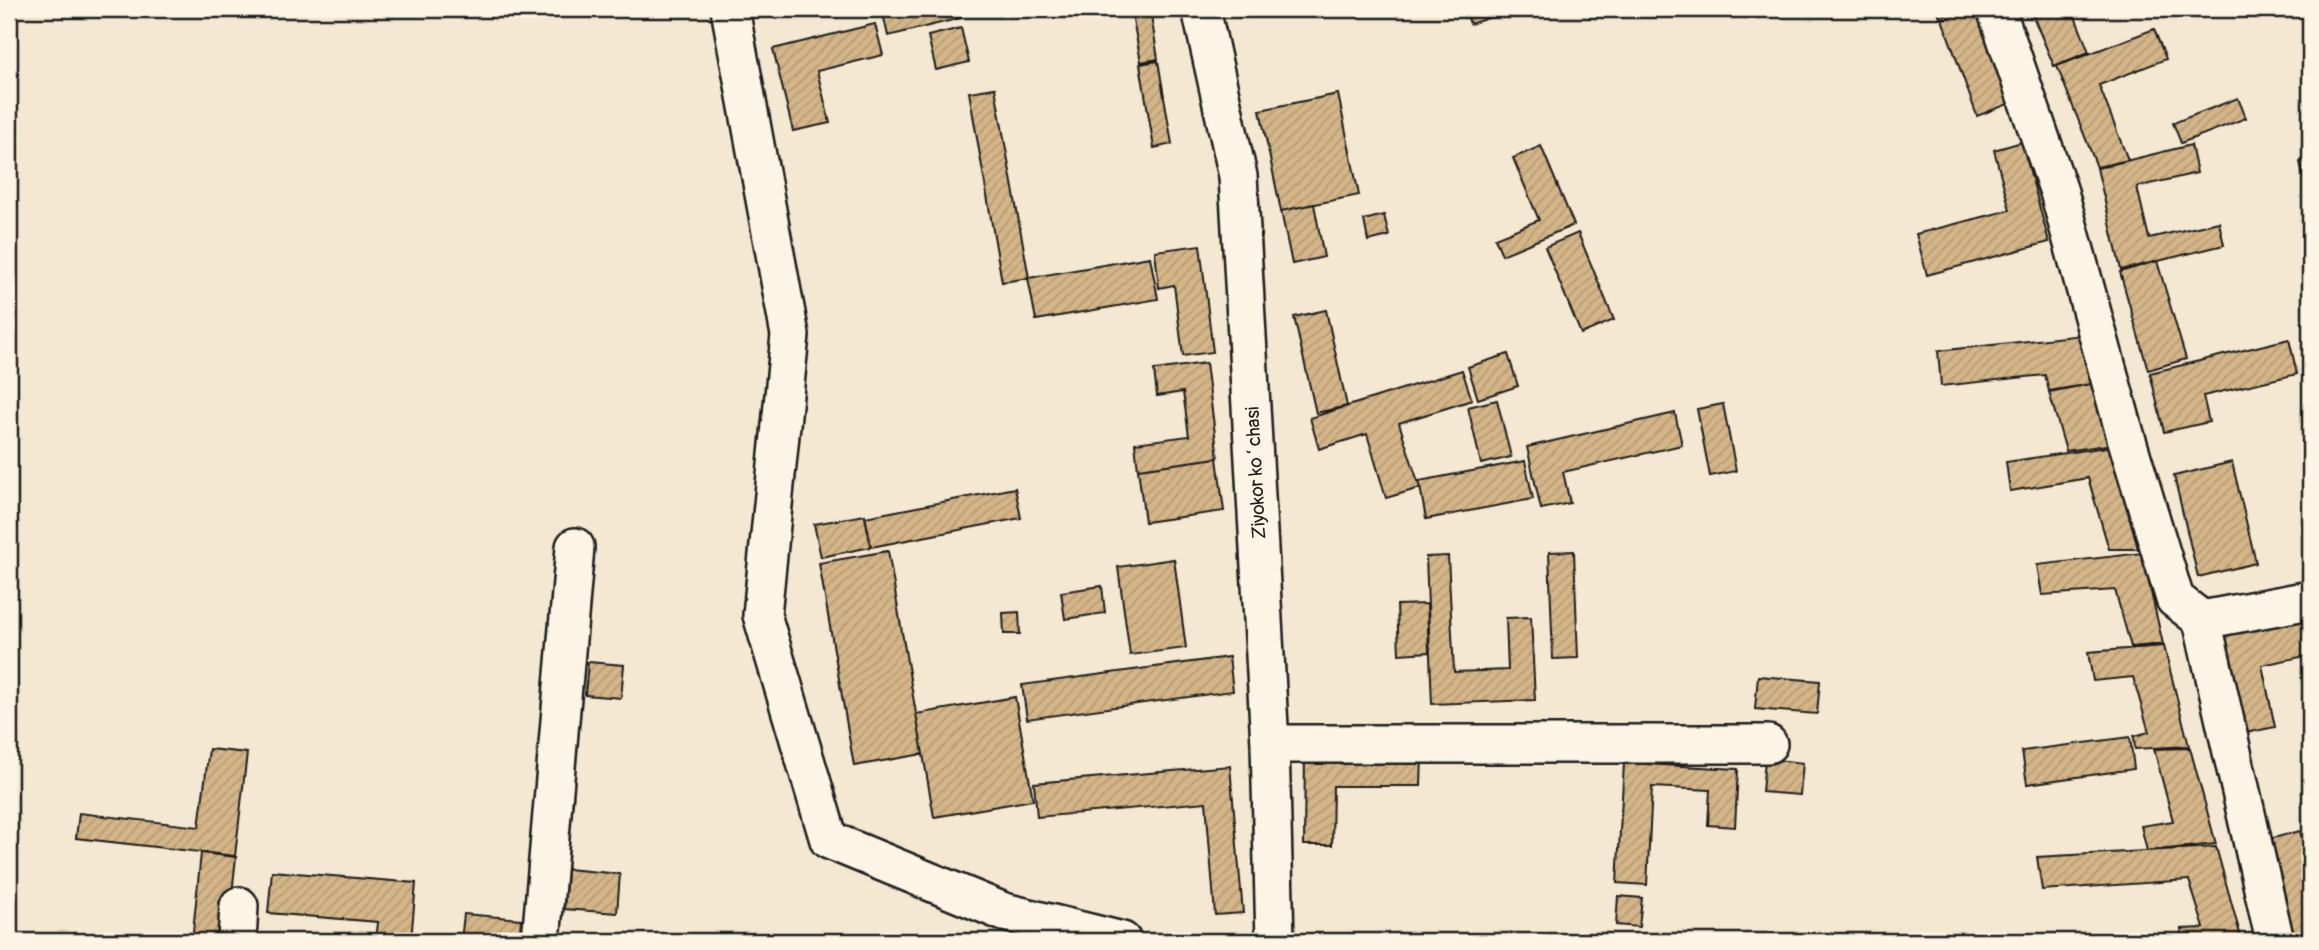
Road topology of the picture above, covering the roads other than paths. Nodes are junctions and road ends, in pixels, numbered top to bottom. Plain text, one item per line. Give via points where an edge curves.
1 (730, 9) edge
2 (1201, 9) edge
3 (1996, 9) edge
4 (575, 547) dead end
5 (2310, 600) edge
6 (2202, 620) junction
7 (1270, 744) junction
8 (1768, 744) dead end
9 (541, 941) edge
10 (1122, 941) edge
11 (1275, 941) edge
12 (2275, 941) edge

1 - 10 street via 790,335 762,615 829,840 1004,912
2 - 7 street, Ziyokor koʻchasi via 1238,176
3 - 6 street via 2059,192 2175,598
4 - 9 street
5 - 6 street
6 - 12 street
7 - 8 street
7 - 11 street, Ziyokor koʻchasi

